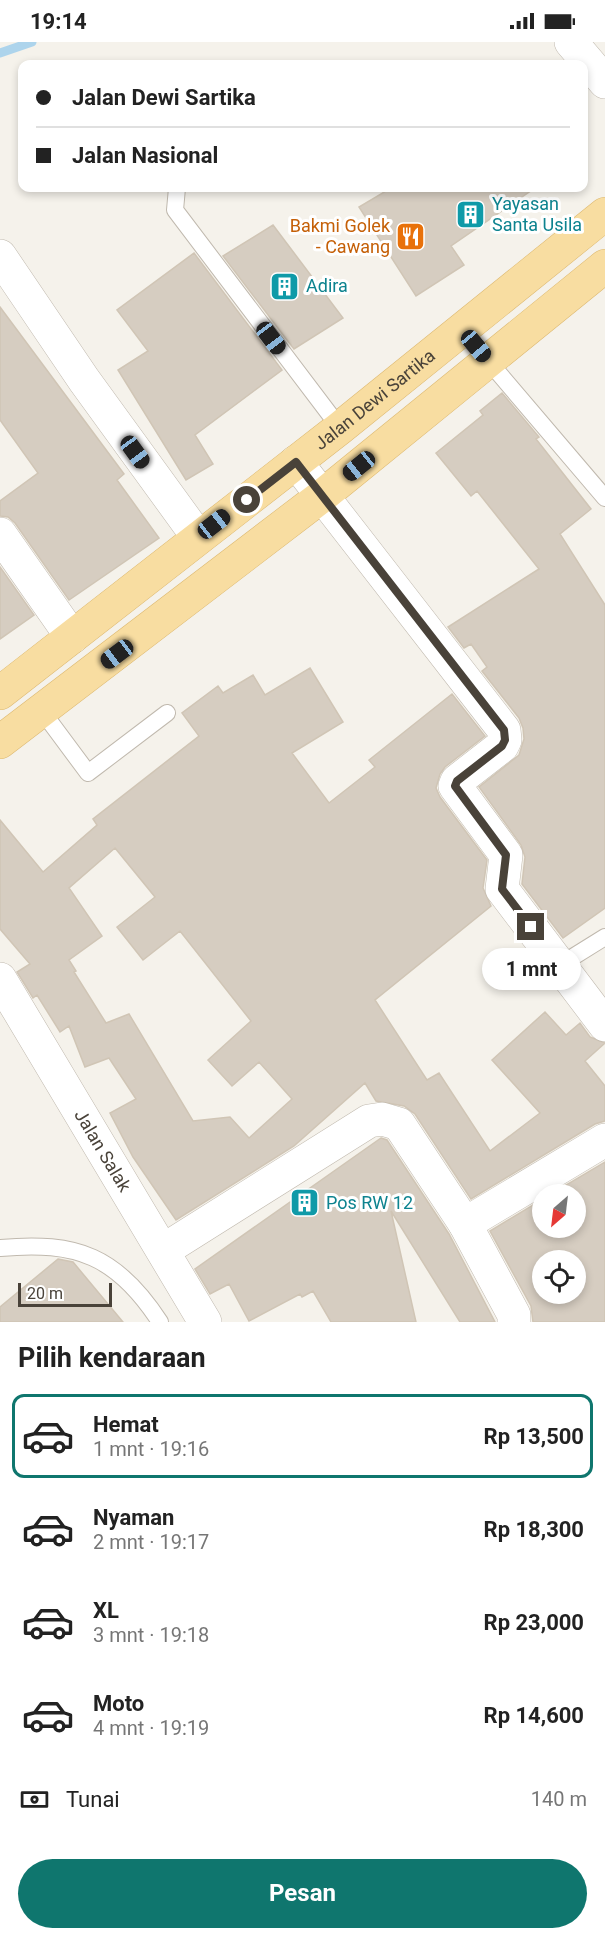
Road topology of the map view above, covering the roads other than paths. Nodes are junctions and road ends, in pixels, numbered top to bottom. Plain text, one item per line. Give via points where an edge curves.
1 (571, 42) edge
2 (586, 60) edge
3 (588, 62) edge
4 (605, 82) edge
5 (177, 192) edge
6 (605, 214) edge
7 (0, 256) edge
8 (605, 266) edge
9 (462, 330) junction
10 (489, 362) junction
11 (340, 428) junction
12 (296, 462) junction
13 (322, 496) junction
14 (605, 498) edge
15 (0, 534) edge
16 (198, 537) junction
17 (72, 637) junction
18 (0, 693) edge
19 (42, 711) junction
20 (167, 713) dead end
21 (0, 742) edge
22 (605, 937) edge
23 (560, 965) junction
24 (0, 980) edge
25 (605, 1025) edge
26 (605, 1140) edge
27 (465, 1224) junction
28 (0, 1248) edge
29 (164, 1250) junction
30 (160, 1322) edge
31 (205, 1322) edge
32 (514, 1322) edge

1 - 2 street
3 - 4 street
5 - 11 lane via 175,210
6 - 9 main road, Jalan Dewi Sartika
7 - 16 street
8 - 10 main road
9 - 10 lane
9 - 11 main road, Jalan Dewi Sartika
10 - 13 main road
10 - 14 lane
11 - 12 main road, Jalan Dewi Sartika
12 - 13 street
12 - 16 main road, Jalan Dewi Sartika
13 - 19 main road
13 - 23 street via 504,730 502,746 455,786 506,855 502,889
15 - 17 street
16 - 17 main road, Jalan Dewi Sartika
17 - 18 main road, Jalan Dewi Sartika
19 - 20 lane via 88,773
19 - 21 main road
22 - 23 lane
23 - 25 street
24 - 29 street, Jalan Salak
26 - 27 street
27 - 29 street via 399,1124 382,1119 369,1121
27 - 32 street via 514,1315
28 - 30 lane via 49,1245 92,1257 122,1273
29 - 31 street, Jalan Salak

